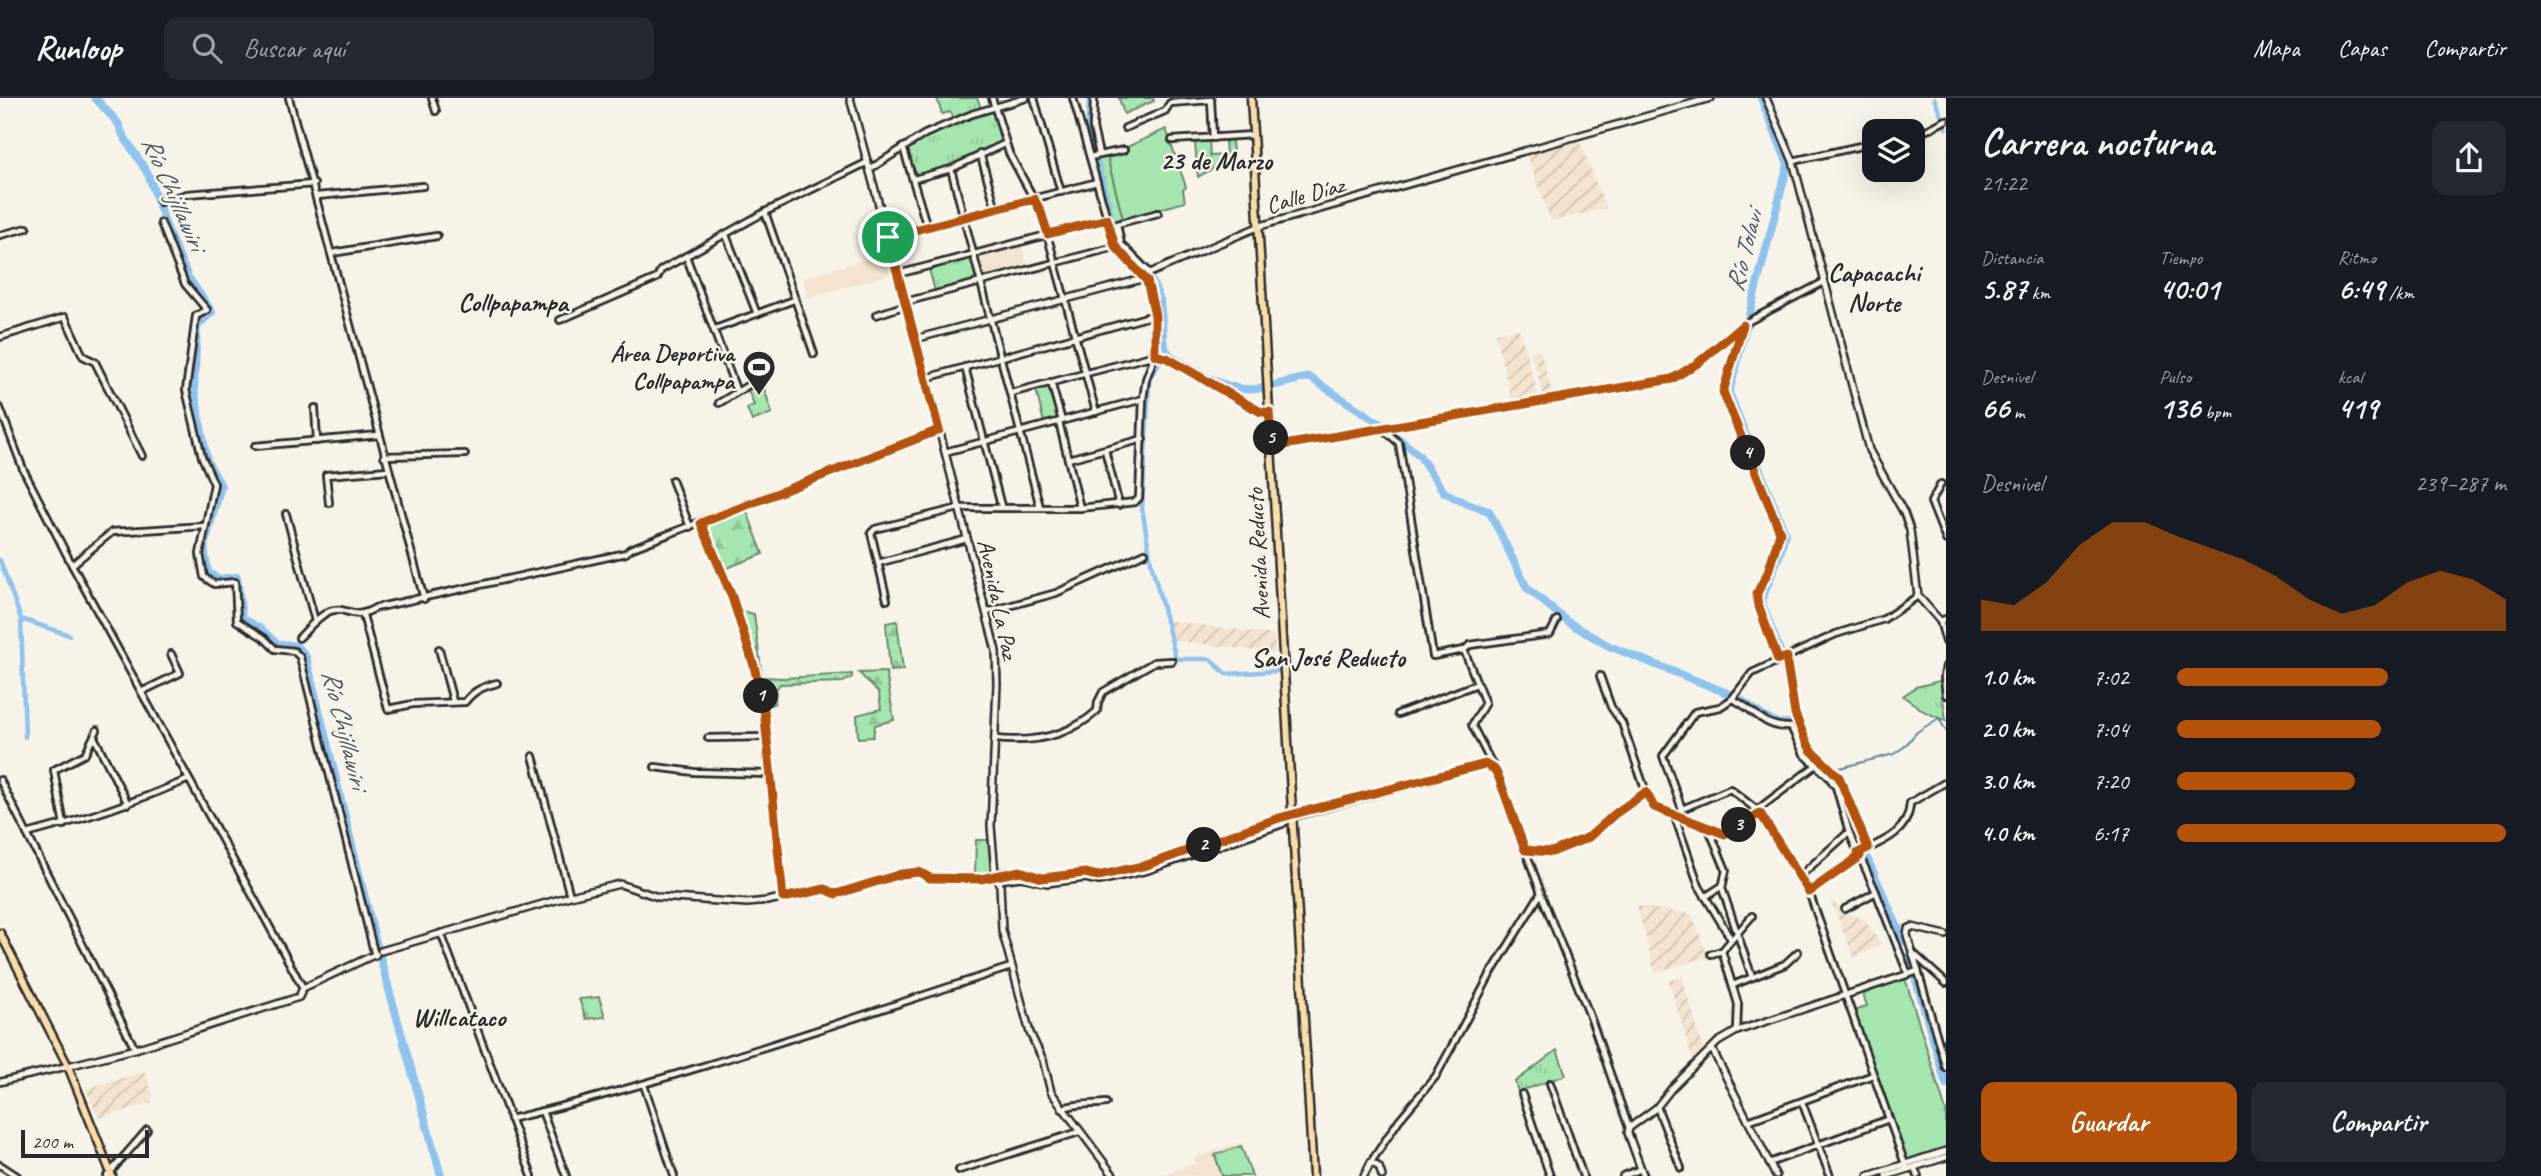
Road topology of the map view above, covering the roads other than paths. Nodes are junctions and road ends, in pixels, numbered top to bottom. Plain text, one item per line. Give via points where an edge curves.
1 (289, 98) edge
2 (432, 98) edge
3 (850, 98) edge
4 (992, 98) edge
5 (1026, 98) edge
6 (1034, 98) edge
7 (1073, 98) edge
8 (1251, 98) edge
9 (1711, 98) edge
10 (1766, 98) edge
11 (1211, 99) edge
12 (1094, 100) edge
13 (995, 107) junction
14 (436, 111) dead end
15 (1946, 120) edge
16 (1125, 128) dead end
17 (1925, 131) edge
18 (1253, 135) junction
19 (1213, 138) junction
20 (1172, 140) dead end
21 (1005, 144) junction
22 (1862, 146) edge
23 (903, 147) junction
24 (1124, 150) dead end
25 (980, 153) junction
26 (1099, 154) junction
27 (1090, 157) junction
28 (1793, 161) junction
29 (869, 166) junction
30 (951, 169) junction
31 (914, 179) junction
32 (1097, 182) junction
33 (314, 184) junction
34 (423, 186) dead end
35 (1061, 192) junction
36 (317, 196) junction
37 (1034, 199) junction
38 (160, 202) dead end
39 (996, 209) junction
40 (765, 212) junction
41 (1158, 213) dead end
42 (964, 217) junction
43 (1107, 219) junction
44 (162, 223) dead end
45 (1260, 226) junction
46 (927, 227) junction
47 (27, 228) dead end
48 (1048, 234) junction
49 (0, 235) edge
50 (726, 235) junction
51 (437, 236) dead end
52 (888, 237) junction
53 (1115, 247) junction
54 (332, 254) junction
55 (973, 254) junction
56 (687, 256) junction
57 (1056, 262) junction
58 (898, 274) junction
59 (1147, 275) junction
60 (980, 282) junction
61 (1824, 282) junction
62 (1066, 299) junction
63 (794, 300) junction
64 (906, 304) junction
65 (757, 314) junction
66 (876, 315) dead end
67 (1155, 315) junction
68 (991, 319) junction
69 (560, 320) dead end
70 (1743, 325) junction
71 (715, 329) junction
72 (0, 337) edge
73 (1076, 337) junction
74 (915, 339) junction
75 (814, 354) dead end
76 (1155, 355) junction
77 (1001, 357) junction
78 (965, 367) junction
79 (1086, 373) junction
80 (926, 378) junction
81 (757, 380) dead end
82 (1051, 382) junction
83 (737, 392) junction
84 (1011, 393) junction
85 (1143, 399) junction
86 (719, 402) dead end
87 (0, 408) edge
88 (315, 408) dead end
89 (1096, 412) junction
90 (1269, 412) junction
91 (1060, 422) junction
92 (1382, 429) junction
93 (939, 430) junction
94 (1021, 432) junction
95 (379, 435) junction
96 (1143, 439) junction
97 (317, 441) junction
98 (984, 441) junction
99 (255, 446) dead end
100 (1272, 447) junction
101 (1105, 450) junction
102 (945, 452) junction
103 (465, 454) dead end
104 (142, 456) dead end
105 (384, 456) junction
106 (1068, 459) junction
107 (388, 470) junction
108 (672, 480) dead end
109 (1941, 484) dead end
110 (329, 503) dead end
111 (1119, 505) junction
112 (1001, 506) junction
113 (1040, 507) junction
114 (959, 508) junction
115 (1080, 508) junction
116 (286, 514) dead end
117 (701, 523) junction
118 (205, 526) junction
119 (690, 527) junction
120 (967, 538) junction
121 (1946, 540) edge
122 (1145, 553) dead end
123 (878, 563) junction
124 (72, 565) junction
125 (1918, 596) junction
126 (424, 598) junction
127 (887, 600) dead end
128 (987, 612) junction
129 (363, 615) junction
130 (1557, 620) dead end
131 (1943, 620) edge
132 (315, 621) junction
133 (299, 638) dead end
134 (1946, 642) edge
135 (439, 649) dead end
136 (1464, 650) junction
137 (171, 654) dead end
138 (1787, 657) junction
139 (1778, 660) junction
140 (1172, 661) dead end
141 (1946, 666) edge
142 (1600, 676) dead end
143 (497, 682) dead end
144 (1477, 684) junction
145 (141, 692) junction
146 (1946, 695) edge
147 (1732, 699) junction
148 (453, 701) junction
149 (1398, 714) dead end
150 (97, 730) dead end
151 (94, 737) junction
152 (766, 737) junction
153 (708, 738) dead end
154 (995, 739) junction
155 (533, 756) dead end
156 (1815, 766) junction
157 (655, 768) dead end
158 (1495, 770) junction
159 (770, 774) junction
160 (0, 780) edge
161 (187, 780) junction
162 (1946, 782) edge
163 (1646, 792) junction
164 (128, 804) junction
165 (1682, 809) junction
166 (1758, 811) junction
167 (1675, 816) junction
168 (1291, 817) junction
169 (64, 825) junction
170 (1709, 829) junction
171 (1849, 832) junction
172 (27, 834) junction
173 (1868, 848) junction
174 (1525, 850) junction
175 (1859, 854) junction
176 (1800, 876) junction
177 (997, 877) junction
178 (1722, 885) junction
179 (1809, 892) junction
180 (1876, 892) junction
181 (1541, 893) junction
182 (570, 896) junction
183 (1705, 897) junction
184 (783, 898) junction
185 (1845, 909) dead end
186 (1752, 916) dead end
187 (0, 933) edge
188 (441, 933) junction
189 (1736, 935) junction
190 (1946, 935) edge
191 (1731, 939) junction
192 (1912, 950) junction
193 (1722, 951) junction
194 (1798, 952) dead end
195 (1901, 952) junction
196 (377, 954) junction
197 (1711, 954) dead end
198 (1011, 967) junction
199 (1918, 971) junction
200 (1908, 974) junction
201 (1752, 977) junction
202 (1946, 983) edge
203 (1733, 985) junction
204 (303, 988) junction
205 (1846, 995) junction
206 (1737, 1031) junction
207 (1943, 1046) edge
208 (135, 1049) junction
209 (1712, 1049) junction
210 (68, 1066) junction
211 (1946, 1068) edge
212 (1873, 1075) junction
213 (0, 1082) edge
214 (1550, 1083) dead end
215 (644, 1085) junction
216 (1522, 1094) dead end
217 (1802, 1102) junction
218 (1106, 1103) dead end
219 (1657, 1107) junction
220 (1062, 1109) junction
221 (542, 1111) junction
222 (510, 1119) junction
223 (1889, 1119) junction
224 (1747, 1121) junction
225 (1629, 1128) junction
226 (148, 1130) dead end
227 (1079, 1132) junction
228 (1818, 1144) junction
229 (1946, 1151) edge
230 (1946, 1157) edge
231 (1371, 1162) junction
232 (1769, 1163) junction
233 (0, 1165) edge
234 (1905, 1167) junction
235 (1914, 1167) junction
236 (1681, 1168) dead end
237 (959, 1170) dead end
238 (1643, 1173) edge
239 (110, 1175) edge
240 (17, 1176) edge
241 (533, 1176) edge
242 (566, 1176) edge
243 (674, 1176) edge
244 (1114, 1176) edge
245 (1312, 1176) edge
246 (1364, 1176) edge
247 (1382, 1176) edge
248 (1550, 1176) edge
249 (1583, 1176) edge
250 (1623, 1176) edge
251 (1776, 1176) edge
252 (1830, 1176) edge
253 (1868, 1176) edge
254 (1886, 1176) edge
255 (1918, 1176) edge

1 - 33 street
2 - 14 street
3 - 29 street, Avenida La Paz
4 - 13 street
5 - 13 street
6 - 35 street
7 - 27 street
8 - 18 main road, Avenida Reducto
9 - 45 street, Calle Díaz
10 - 28 street
11 - 16 street via 1170,103 1165,111
11 - 19 street
12 - 26 street via 1093,128
13 - 21 street
13 - 23 street
15 - 17 street
18 - 19 street
18 - 45 main road, Avenida Reducto
19 - 20 street
21 - 25 street
21 - 37 street
22 - 28 street
23 - 29 street
23 - 31 street
24 - 26 street
25 - 30 street
25 - 39 street
26 - 27 street
27 - 32 street
28 - 61 street
29 - 40 street
29 - 52 street, Avenida La Paz
30 - 31 street
30 - 42 street
31 - 46 street
32 - 35 street
32 - 43 street
33 - 36 street
33 - 38 street via 187,194
34 - 36 street
35 - 37 street
36 - 54 street
37 - 39 street
37 - 48 street
39 - 42 street
40 - 50 street
40 - 63 street
41 - 59 street via 1116,224 1121,244
42 - 46 street
42 - 55 street
43 - 48 street
43 - 53 street
44 - 118 street via 185,284 207,310 196,316 193,327 186,390 202,457 214,484
45 - 59 street, Calle Díaz
45 - 90 main road, Avenida Reducto
46 - 52 street
47 - 49 street
48 - 55 street
48 - 57 street
50 - 56 street
50 - 65 street
51 - 54 street
52 - 58 street, Avenida La Paz
53 - 57 street
53 - 59 street
54 - 95 street
55 - 58 street
55 - 60 street
56 - 69 street via 661,270 657,278
56 - 71 street
57 - 60 street
57 - 62 street
58 - 64 street, Avenida La Paz
59 - 62 street, Calle Díaz
59 - 67 street
60 - 64 street
60 - 68 street
61 - 70 street
61 - 125 street via 1869,450 1910,530
62 - 68 street, Calle Díaz
62 - 73 street
63 - 65 street
63 - 75 street
64 - 66 street
64 - 74 street, Avenida La Paz
65 - 71 street
67 - 73 street
67 - 76 street
68 - 74 street, Calle Díaz
68 - 77 street
70 - 92 street via 1672,379
70 - 139 street via 1723,392 1780,532 1757,593
71 - 83 street
72 - 104 street via 65,317 83,356 95,362
73 - 77 street
73 - 79 street
74 - 80 street, Avenida La Paz
76 - 79 street
76 - 85 street
76 - 90 street via 1261,412
77 - 78 street
77 - 84 street
78 - 80 street
78 - 98 street
79 - 82 street
79 - 89 street
80 - 93 street, Avenida La Paz
81 - 83 street
82 - 84 street
82 - 91 street
83 - 86 street
84 - 94 street
85 - 89 street
85 - 96 street
87 - 124 street via 23,469
88 - 97 street
89 - 91 street
90 - 100 main road, Avenida Reducto
91 - 94 street
91 - 106 street
92 - 100 street
92 - 136 street via 1399,443 1433,656
93 - 102 street, Avenida La Paz
93 - 117 street
94 - 98 street
94 - 113 street
95 - 97 street
95 - 105 street
96 - 101 street
96 - 111 street via 1139,498
97 - 99 street
98 - 102 street
98 - 112 street
100 - 168 main road, Avenida Reducto
101 - 106 street
101 - 111 street
102 - 114 street, Avenida La Paz
103 - 105 street
105 - 107 street
106 - 115 street
107 - 110 street via 326,475
107 - 126 street
108 - 119 street
109 - 121 street via 1931,502
111 - 115 street
112 - 113 street
112 - 114 street
113 - 115 street
114 - 120 street, Avenida La Paz
114 - 123 street via 875,529 871,533
116 - 132 street
117 - 119 street
117 - 152 street via 754,666
118 - 124 street via 111,532
118 - 196 street via 200,554 204,577 214,584 234,582 237,621 275,649 293,651 300,657
119 - 126 street via 626,553
120 - 123 street
120 - 128 street, Avenida La Paz
122 - 128 street via 1056,593
123 - 127 street
124 - 145 street
125 - 131 street
125 - 138 street via 1884,619 1836,634
126 - 129 street via 375,608
128 - 154 street, Avenida La Paz via 996,651
129 - 132 street via 331,611
129 - 148 street via 388,709
130 - 136 street via 1550,634 1470,645
131 - 134 street
132 - 133 street
135 - 148 street
136 - 144 street
137 - 145 street via 180,673
138 - 139 street
138 - 173 street via 1795,714 1805,739 1839,777
139 - 147 street via 1752,673
140 - 154 street via 1154,663 1103,692 1097,711 1077,727 1037,739
141 - 146 street
142 - 163 street
143 - 148 street via 471,693 465,702
144 - 149 street
144 - 158 street via 1485,703 1472,725
145 - 161 street
147 - 156 street via 1772,726 1791,727
147 - 165 street via 1720,707 1695,712 1662,756
150 - 151 street
151 - 164 street
151 - 169 street via 85,754 54,770
152 - 153 street
152 - 159 street
154 - 177 street, Avenida La Paz via 991,826
155 - 182 street
156 - 166 street
156 - 171 street via 1836,787
157 - 159 street
158 - 168 street via 1485,764
158 - 174 street
159 - 184 street
160 - 172 street
161 - 164 street
161 - 204 street
162 - 173 street via 1910,803 1910,814 1894,836
163 - 167 street via 1654,807
163 - 174 street via 1589,837 1552,852
164 - 169 street
165 - 166 street via 1730,789
165 - 167 street
166 - 170 street via 1725,834
166 - 176 street
167 - 170 street
167 - 183 street
168 - 177 street via 1282,824 1099,881 1074,877 1047,883
168 - 245 main road, Avenida Reducto
169 - 172 street
170 - 178 street via 1726,870
171 - 175 street
171 - 176 street
172 - 208 street
173 - 175 street
174 - 181 street
175 - 179 street
175 - 180 street
176 - 179 street
177 - 184 street via 930,878 919,872 836,894 825,889
177 - 198 street, Avenida La Paz
178 - 183 street
178 - 189 street
179 - 205 street
180 - 185 street
180 - 195 street
181 - 225 street
181 - 231 street via 1436,1076
182 - 184 street via 620,884 658,897 747,903
182 - 188 street
183 - 191 street
186 - 189 street
187 - 210 main road
188 - 196 street
188 - 222 street
189 - 191 street
189 - 201 street
190 - 192 street via 1912,927 1907,935
191 - 193 street
192 - 195 street
192 - 199 street
192 - 202 street
193 - 197 street
193 - 203 street
194 - 201 street via 1785,964
195 - 200 street
196 - 204 street
198 - 215 street
198 - 220 street, Avenida La Paz via 1051,1092
199 - 200 street
199 - 207 street
200 - 205 street
201 - 203 street
203 - 206 street
204 - 208 street via 299,997
205 - 206 street
205 - 212 street
206 - 209 street
207 - 211 street
208 - 210 street
209 - 219 street
209 - 224 street
210 - 213 street
210 - 239 main road
212 - 217 street
212 - 223 street
214 - 249 street
215 - 221 street
215 - 243 street
216 - 248 street
217 - 224 street
217 - 228 street
218 - 220 street
219 - 225 street
219 - 236 street
220 - 227 street, Avenida La Paz
221 - 222 street
221 - 242 street
222 - 241 street
223 - 228 street
223 - 234 street
224 - 232 street
225 - 238 street
226 - 239 street
227 - 237 street
227 - 244 street, Avenida La Paz
228 - 232 street
228 - 252 street
229 - 234 street
230 - 235 street
231 - 246 street
231 - 247 street
232 - 251 street
233 - 240 street
234 - 235 street
234 - 253 street
234 - 254 street
235 - 255 street
238 - 250 street

